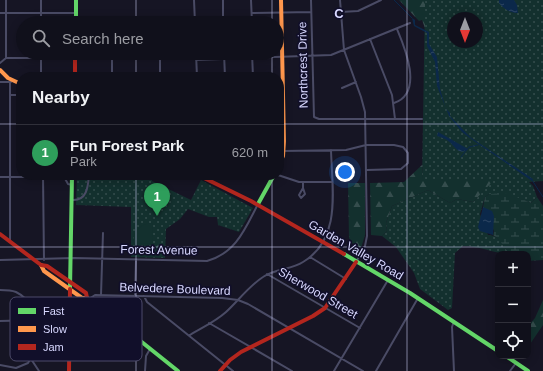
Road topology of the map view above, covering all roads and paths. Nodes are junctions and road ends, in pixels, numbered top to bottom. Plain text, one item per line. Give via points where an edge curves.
1 (6, 0) edge
2 (41, 0) edge
3 (76, 0) edge
4 (194, 0) edge
5 (223, 0) edge
6 (251, 0) edge
7 (281, 0) edge
8 (311, 0) edge
9 (340, 0) edge
10 (380, 0) edge
11 (281, 12) junction
12 (311, 12) junction
13 (340, 12) junction
14 (0, 13) edge
15 (6, 13) junction
16 (40, 13) junction
17 (76, 13) joint
18 (252, 13) joint
19 (40, 16) edge
20 (195, 16) edge
21 (223, 16) edge
22 (281, 16) edge
23 (410, 23) dead end
24 (396, 29) junction
25 (370, 39) junction
26 (344, 50) junction
27 (312, 57) junction
28 (6, 58) junction
29 (16, 58) edge
30 (284, 58) edge
31 (41, 60) edge
32 (75, 60) edge
33 (112, 60) edge
34 (160, 60) edge
35 (196, 60) edge
36 (224, 60) edge
37 (253, 60) edge
38 (282, 60) edge
39 (0, 63) edge
40 (0, 70) edge
41 (40, 72) edge
42 (75, 72) edge
43 (112, 72) edge
44 (160, 72) edge
45 (197, 72) edge
46 (225, 72) edge
47 (253, 72) edge
48 (282, 72) edge
49 (11, 81) junction
50 (0, 82) edge
51 (16, 82) edge
52 (356, 82) junction
53 (342, 88) dead end
54 (11, 95) junction
55 (16, 95) edge
56 (394, 103) junction
57 (366, 119) junction
58 (395, 119) junction
59 (422, 119) dead end
60 (366, 145) junction
61 (331, 150) junction
62 (284, 152) edge
63 (367, 170) junction
64 (0, 177) edge
65 (11, 177) junction
66 (16, 177) edge
67 (284, 177) edge
68 (43, 180) edge
69 (66, 180) edge
70 (72, 180) edge
71 (88, 180) edge
72 (210, 180) edge
73 (271, 180) edge
74 (303, 182) junction
75 (332, 182) junction
76 (72, 185) junction
77 (303, 188) dead end
78 (72, 200) junction
79 (258, 204) junction
80 (103, 233) dead end
81 (0, 234) edge
82 (10, 242) junction
83 (323, 242) junction
84 (310, 257) junction
85 (71, 259) junction
86 (102, 259) junction
87 (0, 260) edge
88 (34, 260) junction
89 (44, 260) junction
90 (136, 260) junction
91 (356, 262) junction
92 (41, 265) junction
93 (267, 274) junction
94 (346, 279) junction
95 (388, 280) junction
96 (70, 281) junction
97 (70, 289) junction
98 (0, 290) edge
99 (101, 295) junction
100 (135, 296) junction
101 (144, 296) junction
102 (21, 297) edge
103 (70, 297) edge
104 (81, 297) edge
105 (88, 297) edge
106 (90, 297) edge
107 (418, 298) junction
108 (238, 300) junction
109 (325, 308) junction
110 (0, 321) edge
111 (10, 321) edge
112 (454, 321) junction
113 (209, 323) junction
114 (289, 328) junction
115 (360, 328) junction
116 (190, 335) junction
117 (142, 342) edge
118 (251, 347) junction
119 (150, 348) junction
120 (495, 349) edge
121 (342, 359) junction
122 (510, 359) edge
123 (30, 361) edge
124 (32, 361) edge
125 (516, 363) junction
126 (0, 364) edge
127 (226, 365) junction
128 (39, 371) edge
129 (146, 371) edge
130 (178, 371) edge
131 (220, 371) edge
132 (233, 371) edge
133 (292, 371) edge
134 (334, 371) edge
135 (363, 371) edge
136 (376, 371) edge
137 (454, 371) edge
138 (510, 371) edge
139 (528, 371) edge

1 - 15 street
2 - 16 street
3 - 17 street
4 - 20 street
5 - 21 street
6 - 18 street
7 - 11 street
8 - 12 street, Northcrest Drive
9 - 13 street
10 - 13 street via 358,11
11 - 12 street
11 - 18 street
11 - 22 street
12 - 27 street, Northcrest Drive
13 - 26 street
14 - 15 street
15 - 16 street
15 - 28 street
16 - 17 street
16 - 19 street
23 - 24 street
24 - 25 street
24 - 56 street via 408,55 409,90 405,97
25 - 26 street
25 - 56 street
26 - 27 street via 331,55
26 - 52 street
27 - 30 street
27 - 57 street, Northcrest Drive via 314,116 319,119
28 - 29 street
28 - 39 street
31 - 41 street
32 - 42 street
33 - 43 street
34 - 44 street
35 - 45 street
36 - 46 street
37 - 47 street
38 - 48 street
40 - 49 street
49 - 50 street
49 - 51 street
49 - 54 street
52 - 53 street
52 - 57 street
54 - 55 street
54 - 65 street
56 - 58 street
57 - 58 street, Northcrest Drive
57 - 60 street
58 - 59 street, Northcrest Drive
60 - 61 street via 349,150
60 - 63 street
60 - 63 street via 400,146 407,151 409,159 406,166 399,170
61 - 62 street
61 - 75 street
63 - 91 street via 367,240
64 - 65 street
65 - 66 street
65 - 82 street
67 - 74 street
68 - 89 street
69 - 76 street
70 - 76 street
71 - 78 street via 84,196 80,200
72 - 79 street, Garden Valley Road
73 - 79 street, Forest Avenue
74 - 75 street
74 - 77 street
75 - 83 street via 331,221
76 - 78 street
78 - 85 street
79 - 83 street, Garden Valley Road
79 - 90 street, Forest Avenue via 238,241 220,256 201,261
80 - 86 street
81 - 82 street
82 - 88 street
83 - 84 street
83 - 91 street, Garden Valley Road
84 - 93 street via 300,264
84 - 94 street
85 - 86 street, Forest Avenue
85 - 89 street, Forest Avenue
85 - 96 street
86 - 90 street, Forest Avenue
86 - 99 street
87 - 88 street, Forest Avenue
88 - 89 street, Forest Avenue
88 - 92 street
90 - 100 street
91 - 94 street
91 - 95 street, Garden Valley Road
92 - 96 street via 47,266
92 - 97 street via 44,271
93 - 108 street
93 - 109 street, Sherwood Street
94 - 109 street
95 - 107 street, Garden Valley Road
95 - 115 street
96 - 97 street
96 - 105 street via 86,292
97 - 103 street
97 - 104 street
98 - 102 street via 17,293
99 - 100 street, Belvedere Boulevard
99 - 106 street, Belvedere Boulevard
100 - 101 street, Belvedere Boulevard
101 - 108 street, Belvedere Boulevard
101 - 116 street via 147,302
107 - 112 street, Garden Valley Road
107 - 136 street
108 - 113 street via 220,318
108 - 114 street, Belvedere Boulevard
109 - 114 street
109 - 115 street, Sherwood Street
110 - 111 street
112 - 120 street, Garden Valley Road
112 - 137 street
113 - 116 street
113 - 118 street
114 - 118 street
114 - 121 street, Belvedere Boulevard
115 - 121 street
116 - 127 street
117 - 119 street
118 - 127 street via 235,356
118 - 133 street
119 - 129 street via 146,356
119 - 130 street
121 - 134 street
121 - 135 street, Belvedere Boulevard
122 - 125 street
123 - 126 street via 16,368
124 - 128 street
125 - 138 street
125 - 139 street
127 - 131 street
127 - 132 street

